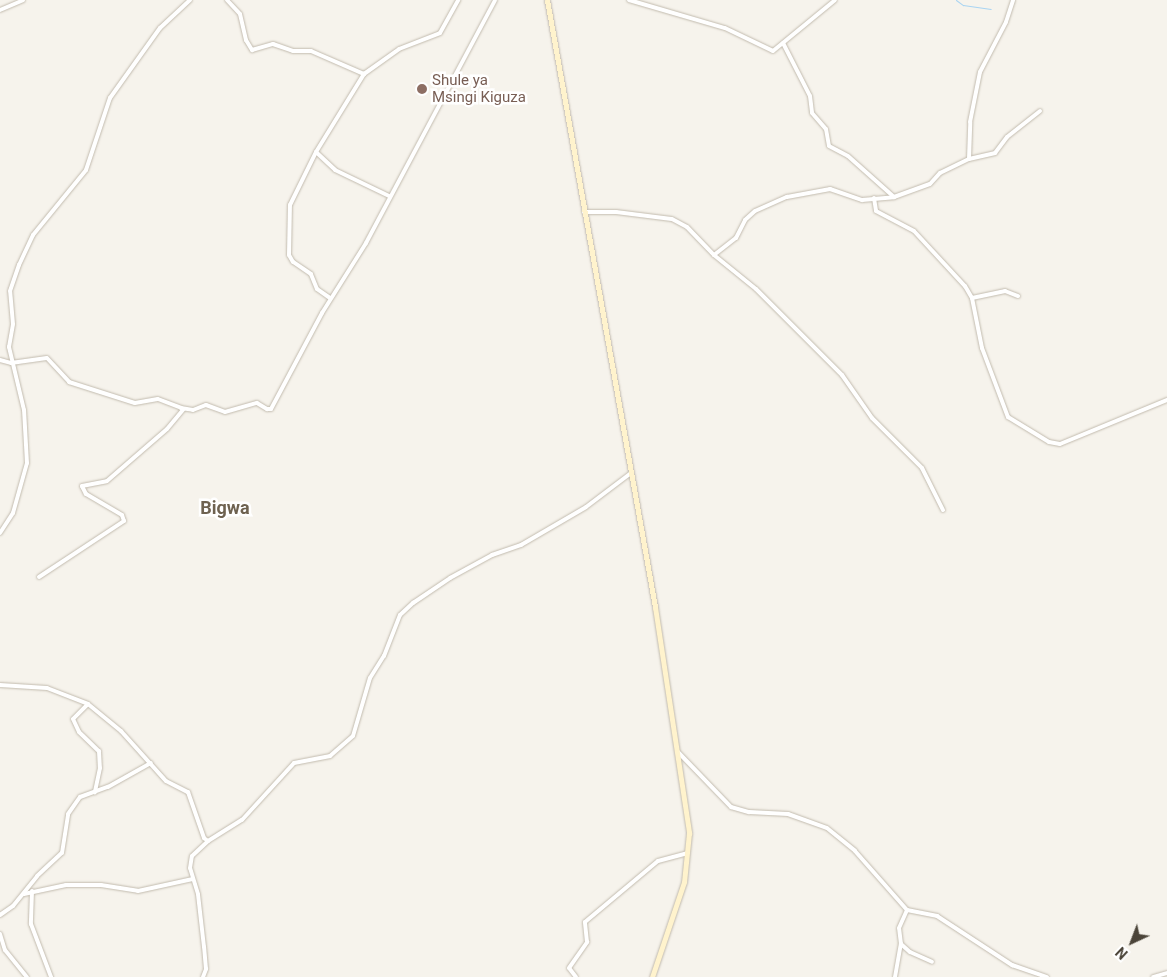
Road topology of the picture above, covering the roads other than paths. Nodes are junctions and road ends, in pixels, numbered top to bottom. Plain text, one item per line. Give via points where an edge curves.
1 (11, 0) edge
2 (23, 0) edge
3 (190, 0) edge
4 (227, 0) edge
5 (458, 0) edge
6 (496, 0) edge
7 (547, 0) edge
8 (629, 0) edge
9 (835, 0) edge
10 (1013, 0) edge
11 (10, 5) junction
12 (0, 10) edge
13 (783, 43) junction
14 (364, 74) junction
15 (1040, 111) dead end
16 (316, 152) junction
17 (969, 159) junction
18 (388, 196) junction
19 (894, 197) junction
20 (874, 198) junction
21 (584, 212) junction
22 (714, 256) junction
23 (1018, 296) dead end
24 (330, 298) junction
25 (972, 298) junction
26 (0, 360) edge
27 (11, 363) junction
28 (1167, 400) edge
29 (184, 409) junction
30 (631, 473) junction
31 (942, 510) dead end
32 (0, 533) edge
33 (39, 577) dead end
34 (0, 684) edge
35 (88, 704) junction
36 (677, 751) junction
37 (151, 763) junction
38 (95, 792) junction
39 (208, 841) junction
40 (687, 852) junction
41 (193, 879) junction
42 (32, 884) junction
43 (32, 891) junction
44 (24, 894) junction
45 (907, 910) junction
46 (0, 915) edge
47 (0, 934) edge
48 (901, 944) junction
49 (932, 962) dead end
50 (1166, 973) edge
51 (27, 977) edge
52 (51, 977) edge
53 (203, 977) edge
54 (576, 977) edge
55 (652, 977) edge
56 (895, 977) edge
57 (1047, 977) edge
58 (1152, 977) edge

1 - 11 street
2 - 11 street
3 - 27 street via 160,28 110,98 86,170 27,244 10,291 13,324 9,343
4 - 14 street via 240,14 247,45 252,50 273,44 294,51 311,51
5 - 14 street via 440,33 399,49
6 - 18 street
7 - 21 street
8 - 13 street via 725,28 770,51
9 - 13 street
10 - 17 street via 1006,22 980,72 971,116
11 - 12 street
13 - 19 street via 810,96 812,113 826,129 829,146 848,156
14 - 16 street
15 - 17 street via 1006,136 995,153
16 - 18 street via 335,170
16 - 24 street via 290,205 289,255 293,262 311,274 317,289
17 - 19 street via 943,172 930,184
18 - 24 street via 350,272
19 - 20 street
20 - 22 street via 852,198 830,189 774,201 750,215 736,238
20 - 25 street via 876,211 914,231 958,276
21 - 22 street via 616,212 672,219 687,227
21 - 30 street
22 - 31 street via 756,289 842,374 872,418 922,468
23 - 25 street via 1005,291
24 - 29 street via 271,408 267,410 256,403 226,412 206,405
25 - 28 street via 978,336 1004,412 1050,442 1069,441
26 - 27 street
27 - 29 street via 47,358 69,382 135,403 158,399
27 - 32 street via 24,410 27,463 13,513
29 - 33 street via 167,429 107,481 82,486 82,490 92,498 122,515 124,521
30 - 36 street
30 - 39 street via 586,507 521,545 492,555 450,578 413,603 400,615 384,656 370,678 353,736 330,756 294,763 242,820
34 - 35 street via 47,688
35 - 37 street via 118,728
35 - 38 street via 75,714 73,722 86,741 99,752 100,768
36 - 40 street via 689,833
36 - 45 street via 731,807 749,812 788,814 827,828 855,851
37 - 38 street
37 - 39 street via 166,781 183,787 189,794 204,838
38 - 42 street via 80,796 68,814 62,853
39 - 41 street via 192,856
40 - 54 street via 658,861 585,922 587,942 569,968
40 - 55 street via 681,890
41 - 43 street via 138,891 101,885 71,885
41 - 53 street via 204,947 206,969
42 - 43 street
42 - 44 street
43 - 44 street
43 - 52 street via 31,924
44 - 46 street
45 - 48 street via 899,928
45 - 57 street via 937,916 1012,965
47 - 51 street via 5,950
48 - 49 street
48 - 56 street
50 - 58 street

